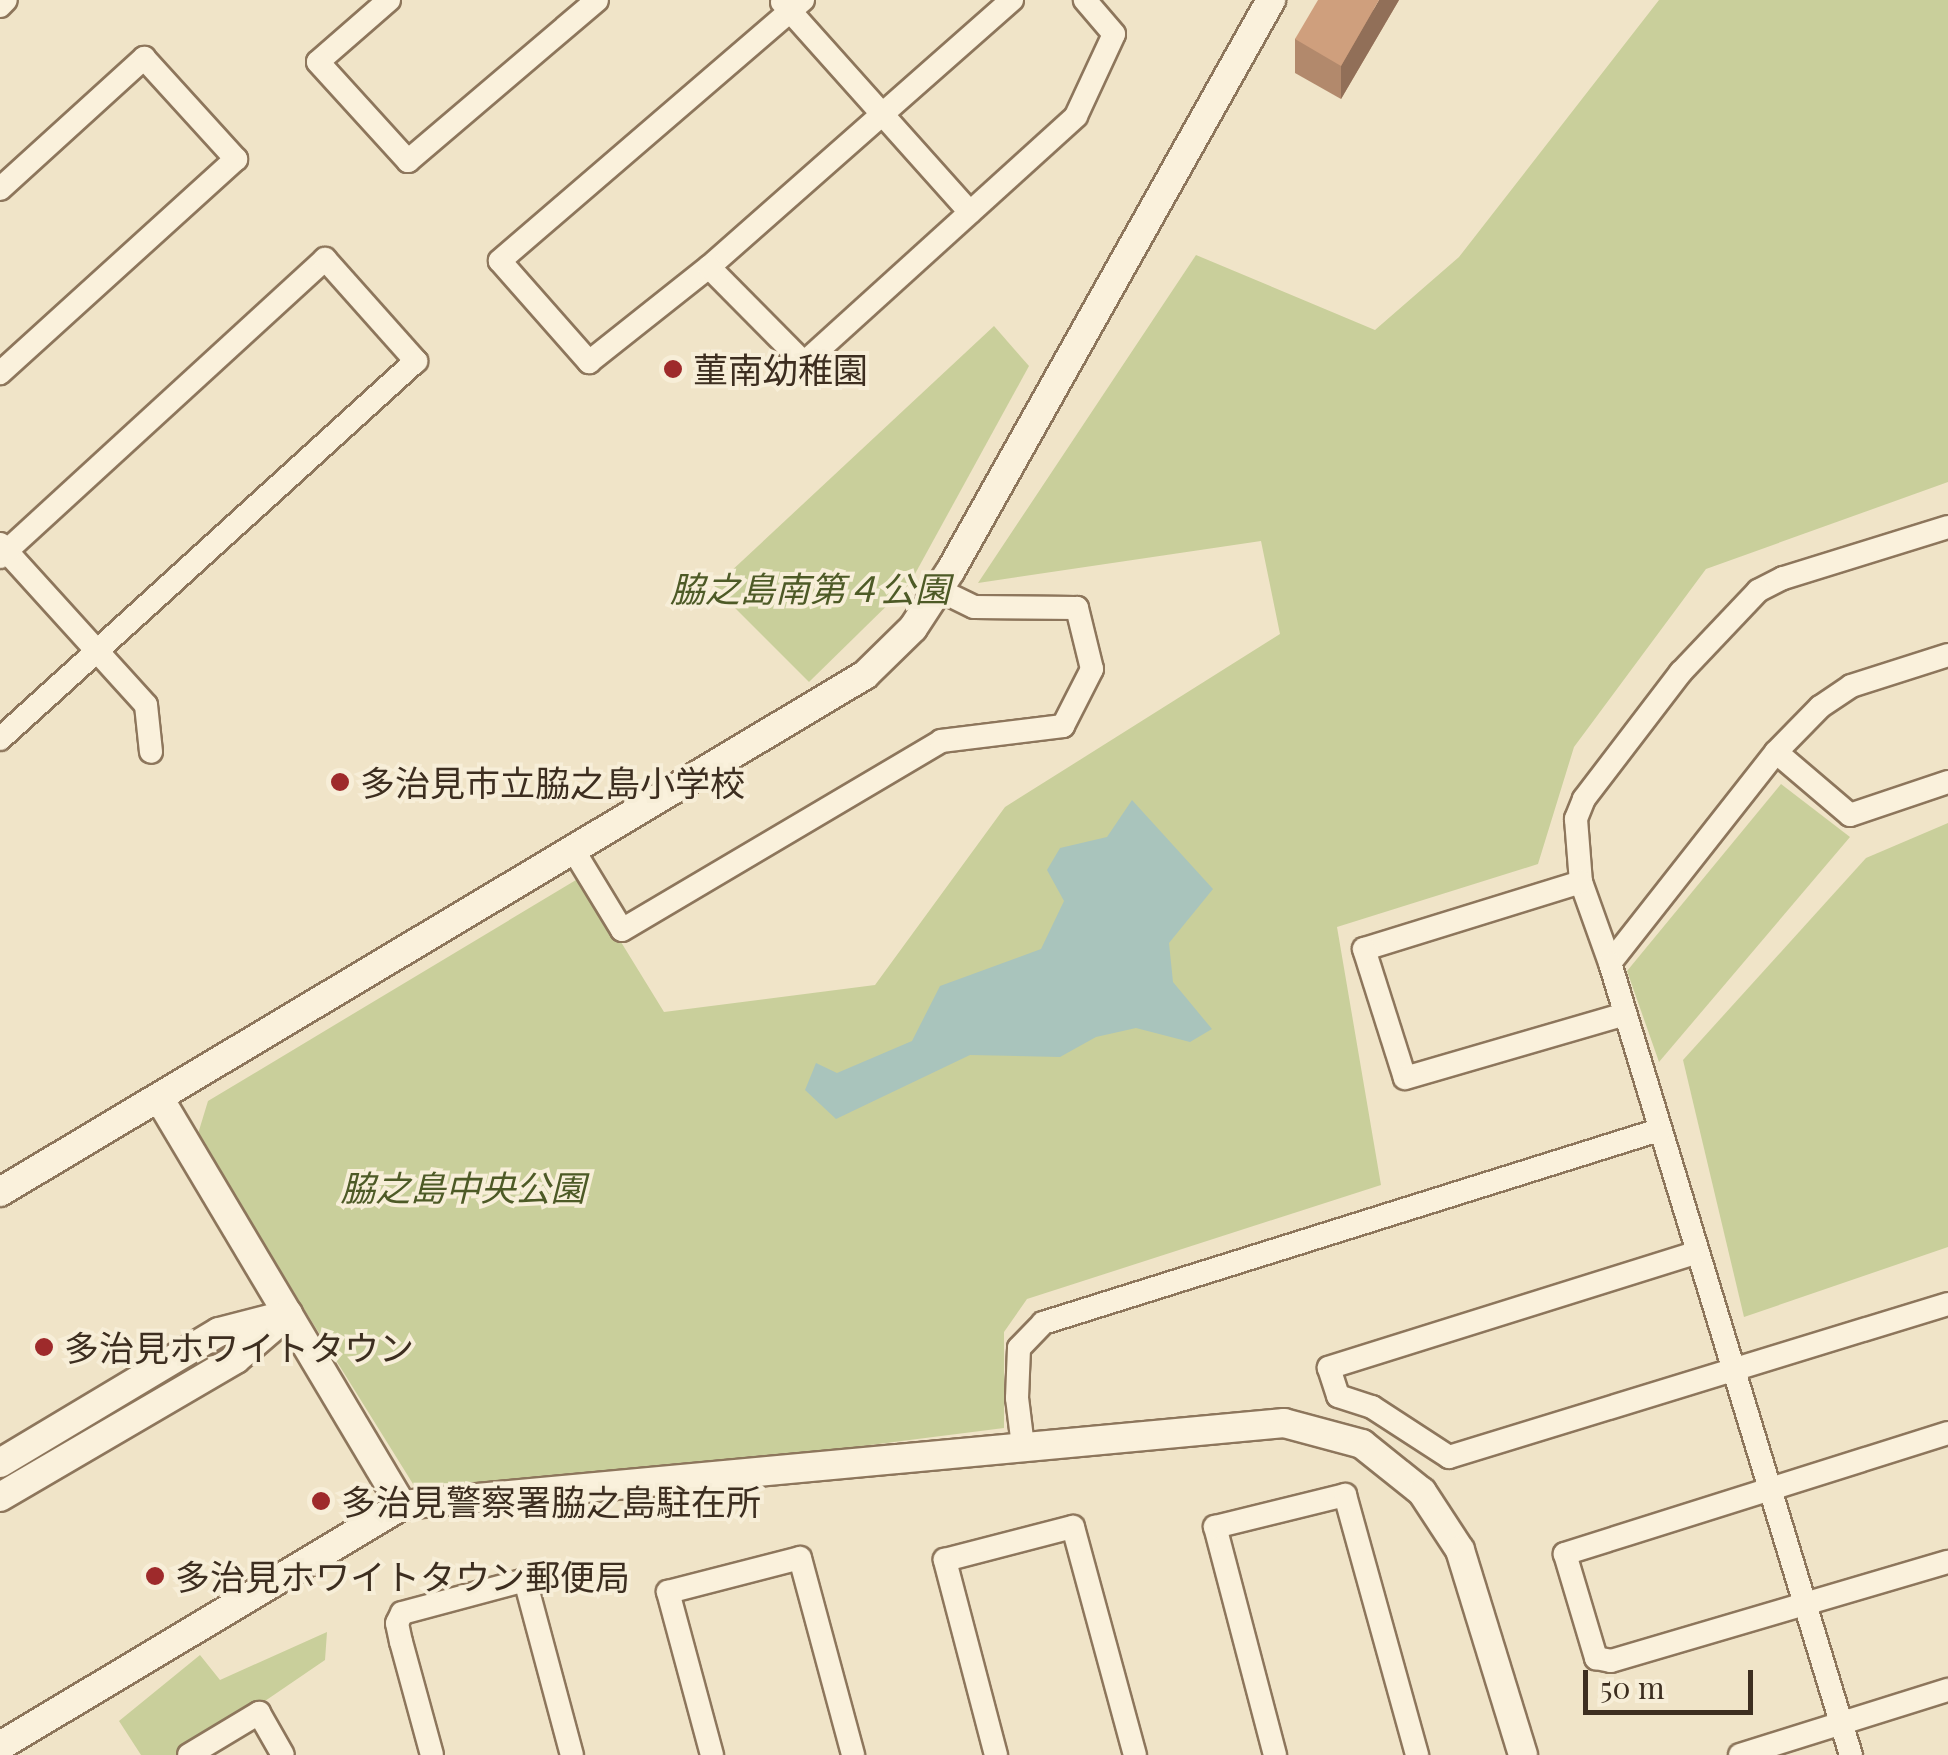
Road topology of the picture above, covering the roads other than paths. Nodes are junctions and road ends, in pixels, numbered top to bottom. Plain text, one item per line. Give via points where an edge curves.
1 (6, 0) edge
2 (389, 0) edge
3 (597, 0) edge
4 (1012, 0) edge
5 (1085, 0) edge
6 (1271, 0) edge
7 (791, 4) edge
8 (0, 6) edge
9 (882, 113) junction
10 (0, 189) edge
11 (970, 212) junction
12 (709, 267) junction
13 (0, 373) edge
14 (1948, 527) edge
15 (2, 551) edge
16 (938, 590) junction
17 (98, 651) junction
18 (1948, 654) edge
19 (0, 740) edge
20 (151, 752) dead end
21 (1776, 752) junction
22 (1948, 782) edge
23 (574, 851) junction
24 (1580, 882) junction
25 (1610, 963) junction
26 (1622, 1014) junction
27 (159, 1098) junction
28 (1659, 1130) junction
29 (0, 1192) edge
30 (1695, 1253) junction
31 (1948, 1304) edge
32 (288, 1314) junction
33 (1733, 1371) junction
34 (1948, 1433) edge
35 (1023, 1446) junction
36 (0, 1463) edge
37 (1767, 1488) junction
38 (0, 1497) edge
39 (402, 1505) junction
40 (1948, 1562) edge
41 (1805, 1605) junction
42 (1948, 1690) edge
43 (1841, 1724) junction
44 (0, 1746) edge
45 (189, 1755) edge
46 (282, 1755) edge
47 (432, 1755) edge
48 (572, 1755) edge
49 (712, 1755) edge
50 (853, 1755) edge
51 (996, 1755) edge
52 (1135, 1755) edge
53 (1274, 1755) edge
54 (1416, 1755) edge
55 (1523, 1755) edge
56 (1740, 1755) edge
57 (1850, 1755) edge

1 - 8 street
2 - 3 street via 318,62 408,161
4 - 9 street
5 - 11 street via 1114,34 1076,116
6 - 16 street
7 - 9 street
7 - 12 street via 500,261 589,362
9 - 11 street
9 - 12 street
10 - 13 street via 144,58 236,159
11 - 12 street via 804,363
14 - 24 street via 1783,578 1738,609 1584,799 1576,819
15 - 17 street
15 - 17 street via 325,260 416,361
16 - 23 street via 913,628 864,674
16 - 23 street via 974,607 1077,608 1092,669 1063,726 968,734 919,751 622,930
17 - 19 street
17 - 20 street via 146,705
18 - 21 street via 1851,686
21 - 22 street via 1850,815
21 - 25 street
23 - 27 street
24 - 25 street
24 - 26 street via 1364,950 1385,1018 1405,1078
25 - 26 street
26 - 28 street
27 - 29 street
27 - 32 street
28 - 30 street
28 - 35 street via 1043,1323 1019,1348
30 - 33 street
30 - 33 street via 1329,1368 1338,1396 1372,1408 1449,1457
31 - 33 street
32 - 36 street via 219,1332
32 - 38 street via 236,1359
32 - 39 street
33 - 37 street
34 - 37 street
35 - 39 street
35 - 55 street via 1284,1424 1362,1444 1422,1492 1460,1550
37 - 41 street
37 - 41 street via 1565,1554 1596,1658 1611,1660
39 - 44 street
40 - 41 street
41 - 43 street
42 - 43 street
43 - 56 street
43 - 57 street
45 - 46 street via 259,1714
47 - 48 street via 397,1622 402,1613 524,1580
49 - 50 street via 668,1592 800,1558
51 - 52 street via 945,1560 1074,1526
53 - 54 street via 1216,1528 1345,1495

